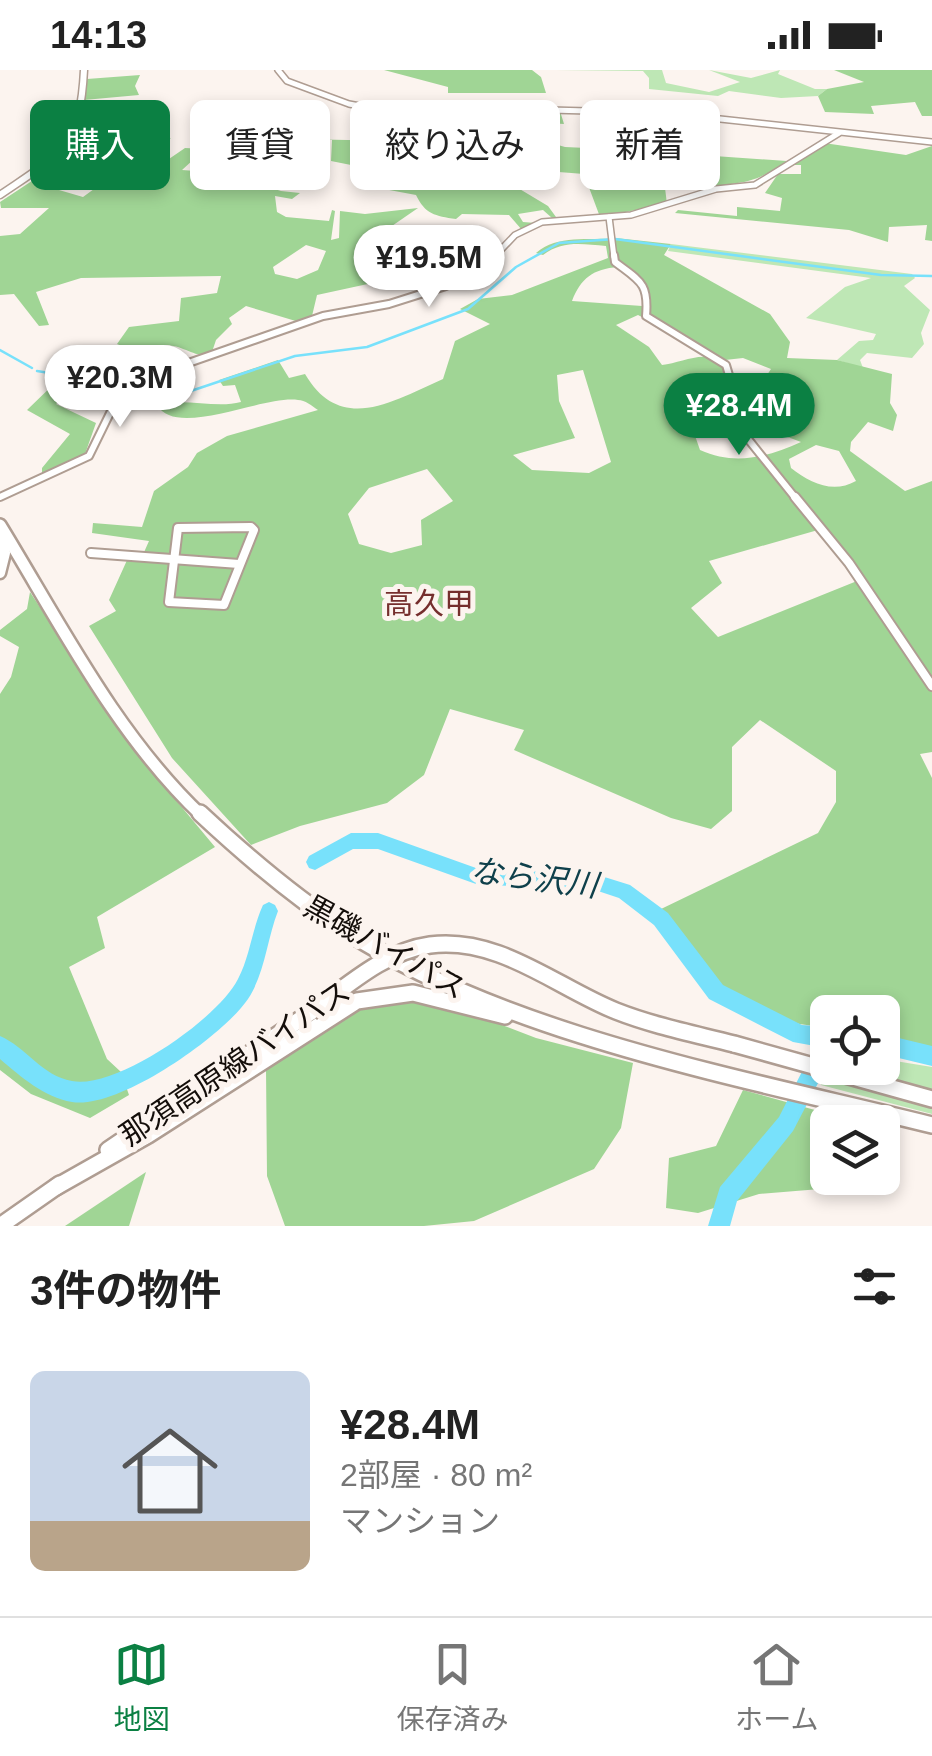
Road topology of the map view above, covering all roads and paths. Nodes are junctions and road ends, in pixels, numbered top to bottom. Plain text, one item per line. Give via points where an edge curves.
1 (84, 70) edge
2 (278, 70) edge
3 (839, 133) junction
4 (932, 142) edge
5 (0, 196) edge
6 (609, 217) junction
7 (0, 496) edge
8 (1, 527) edge
9 (166, 527) dead end
10 (178, 528) junction
11 (91, 554) dead end
12 (174, 560) junction
13 (239, 564) junction
14 (30, 573) junction
15 (0, 576) edge
16 (932, 686) edge
17 (572, 1032) junction
18 (810, 1064) edge
19 (884, 1085) edge
20 (932, 1099) edge
21 (932, 1125) edge
22 (56, 1187) junction
23 (0, 1226) edge

1 - 5 main road via 68,148
2 - 3 street via 287,81 349,104 402,114 665,113
3 - 4 street
3 - 6 street via 755,186 716,188
6 - 7 street via 542,222 446,286 310,320 134,382 89,456
6 - 16 street via 616,262 648,293 646,316 726,365 748,439 850,563
8 - 14 main road, 黒磯バイパス
8 - 15 main road
9 - 10 street
10 - 12 street
10 - 13 street via 252,527
11 - 12 street
12 - 13 street
12 - 13 street via 172,605 224,605
14 - 15 main road via 11,569
14 - 17 main road, 黒磯バイパス via 171,782 231,845 377,950
17 - 21 main road, 黒磯バイパス
17 - 22 main road, 那須高原線バイパス via 439,996 377,994 336,1012
18 - 22 main road, 那須高原線バイパス, bridge via 616,1011 501,955 432,945 400,954
19 - 20 main road, 那須高原線バイパス
22 - 23 main road, 那須高原線バイパス

